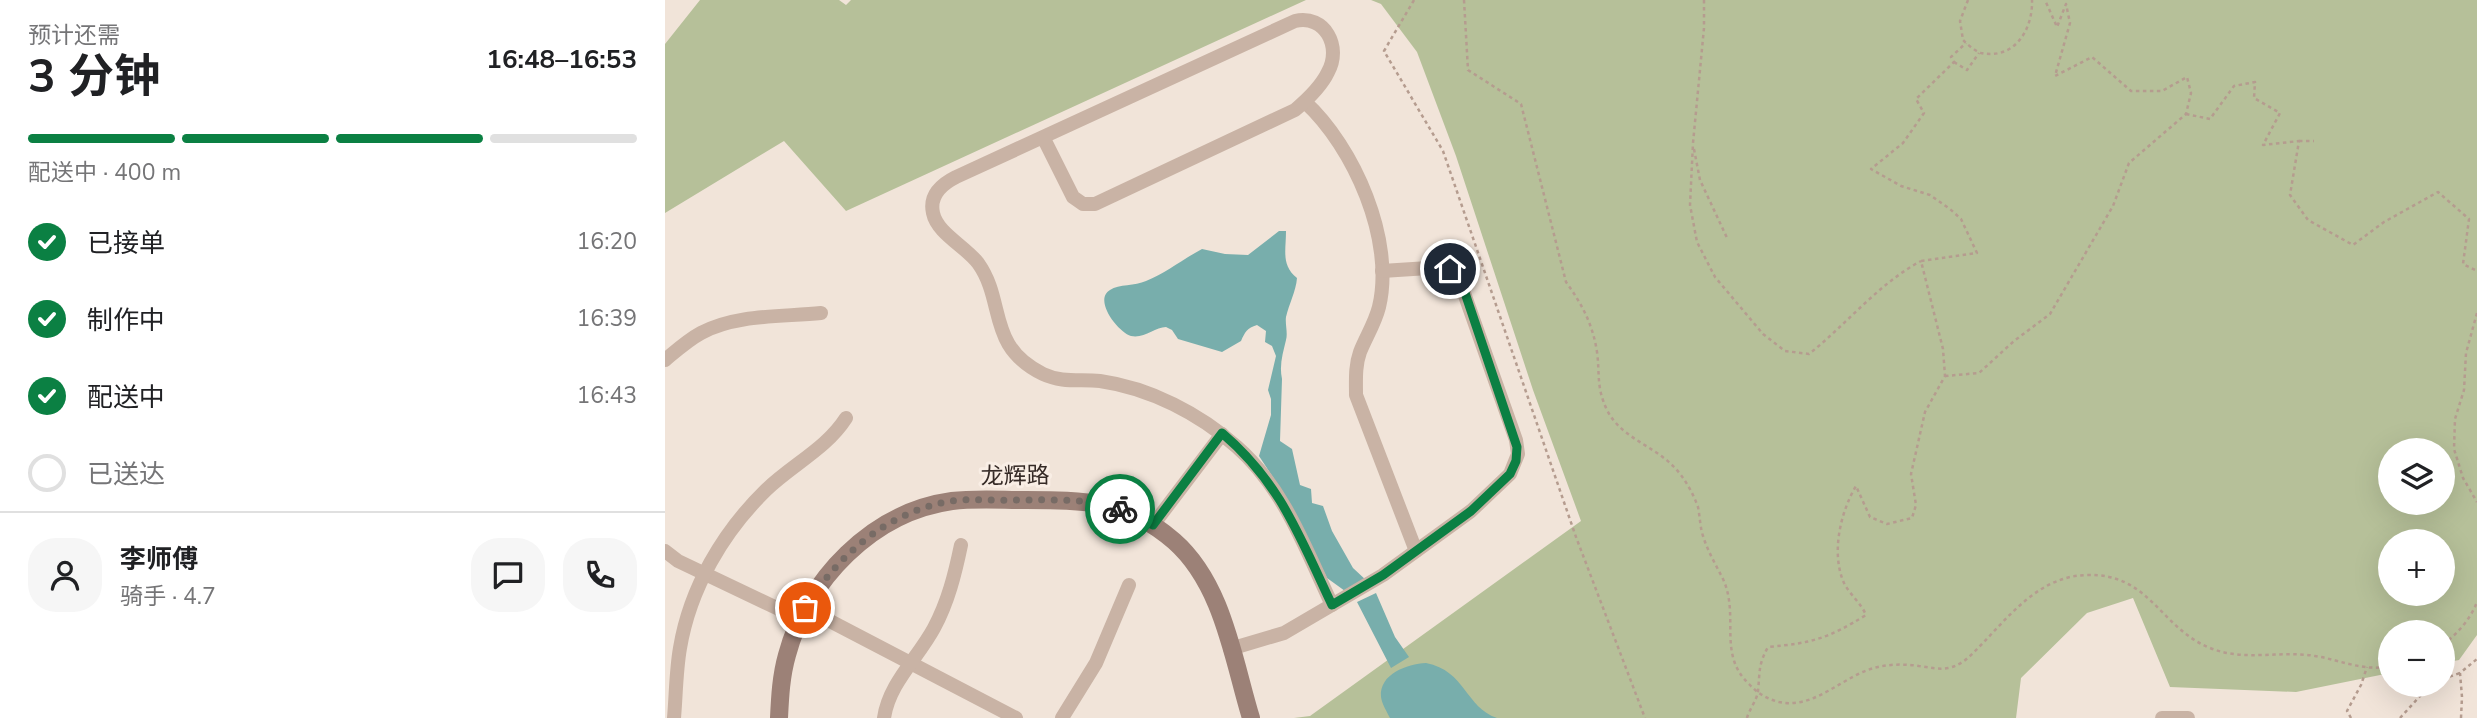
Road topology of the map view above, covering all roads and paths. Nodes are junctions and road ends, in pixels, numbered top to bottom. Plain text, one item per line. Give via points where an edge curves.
1 (1414, 0) edge
2 (1464, 0) edge
3 (1704, 0) edge
4 (1968, 0) edge
5 (2032, 0) edge
6 (2045, 0) edge
7 (1966, 43) junction
8 (1979, 53) junction
9 (1954, 62) junction
10 (1305, 102) junction
11 (2186, 114) junction
12 (1043, 137) junction
13 (2299, 141) junction
14 (2314, 141) dead end
15 (1693, 143) junction
16 (1728, 240) dead end
17 (1921, 261) junction
18 (1382, 271) junction
19 (2477, 271) edge
20 (821, 313) dead end
21 (2477, 313) edge
22 (665, 360) edge
23 (1945, 376) junction
24 (846, 418) dead end
25 (1222, 433) junction
26 (2477, 502) edge
27 (1153, 525) junction
28 (961, 545) dead end
29 (665, 551) edge
30 (1416, 551) junction
31 (705, 573) junction
32 (1129, 585) dead end
33 (2477, 602) edge
34 (1332, 605) junction
35 (802, 614) junction
36 (2455, 634) edge
37 (1230, 649) junction
38 (2477, 659) edge
39 (911, 664) junction
40 (2367, 667) junction
41 (2378, 667) edge
42 (2460, 673) junction
43 (2455, 675) edge
44 (1758, 693) junction
45 (2419, 697) edge
46 (674, 718) edge
47 (779, 718) edge
48 (884, 718) edge
49 (1016, 718) edge
50 (1062, 718) edge
51 (1251, 718) edge
52 (1645, 718) edge
53 (1747, 718) edge
54 (2162, 718) edge
55 (2188, 718) edge
56 (2351, 718) edge
57 (2400, 718) edge
58 (2461, 718) edge

1 - 52 path via 1384,51 1443,151 1576,537
2 - 44 path via 1468,71 1521,104 1566,282 1592,329 1598,382 1608,411 1627,435 1674,466 1688,485 1698,508 1701,533 1729,594 1730,654 1740,676
3 - 15 path
4 - 7 path via 1960,21
5 - 8 path via 2031,22 2012,48 1999,54
6 - 11 path via 2057,27 2066,4 2070,23 2055,76 2092,57 2131,92 2162,91 2187,77 2191,93
7 - 8 path
7 - 9 path via 1951,57
8 - 9 path via 1967,70
9 - 17 path via 1916,99 1924,113 1903,143 1871,169 1930,195 1949,209 1961,219 1977,253
10 - 12 street via 1095,204 1083,204 1073,197
10 - 12 street via 1329,71 1333,51 1321,25 1304,19
10 - 18 street via 1333,132 1356,173 1376,230
11 - 13 path via 2210,119 2234,86 2255,82 2254,99 2280,113 2263,145
11 - 23 path via 2129,163 2113,206 2050,314 1979,373
12 - 25 street via 943,184 934,196 932,211 937,225 980,266 1009,345 1043,374 1131,388
13 - 14 path
13 - 19 path via 2290,195 2308,220 2353,245 2438,192 2469,219 2463,264
15 - 16 path via 1700,180
15 - 17 path via 1690,205 1697,242 1715,277 1738,306 1785,351 1809,354 1900,272
17 - 23 path via 1943,349
18 - 30 street via 1379,310 1355,374 1356,395
18 - 30 street via 1444,267 1458,276 1517,447 1510,474 1471,511
20 - 22 street via 715,326
21 - 26 path via 2455,419 2454,449
23 - 44 path via 1924,412 1911,474 1916,505 1912,518 1887,524 1870,517 1856,486 1846,502 1837,558 1845,584 1866,615 1834,635 1768,647 1757,677
24 - 31 street via 821,448 784,474 748,510
25 - 27 street
25 - 34 street via 1272,485
27 - 35 street, 龙辉路 via 1117,508 1078,500 952,501 926,507 856,546 837,564
27 - 37 street, 龙辉路 via 1193,561 1208,584
28 - 39 street via 943,608
29 - 31 street
30 - 34 street
31 - 35 street
31 - 46 street via 679,649
32 - 50 street via 1096,663
33 - 36 path
34 - 37 street via 1284,633
35 - 39 street
35 - 47 street, 龙辉路 via 786,657
37 - 51 street, 龙辉路
38 - 42 path
39 - 48 street via 895,684
39 - 49 street
40 - 41 path
40 - 44 path via 2317,656 2282,652 2258,656 2210,648 2188,636 2134,586 2112,577 2087,575 2063,578 2040,589 1959,665 1877,667 1804,702 1780,702
40 - 56 path via 2347,710
42 - 43 path
42 - 58 path
44 - 53 path
45 - 57 path
54 - 55 street

